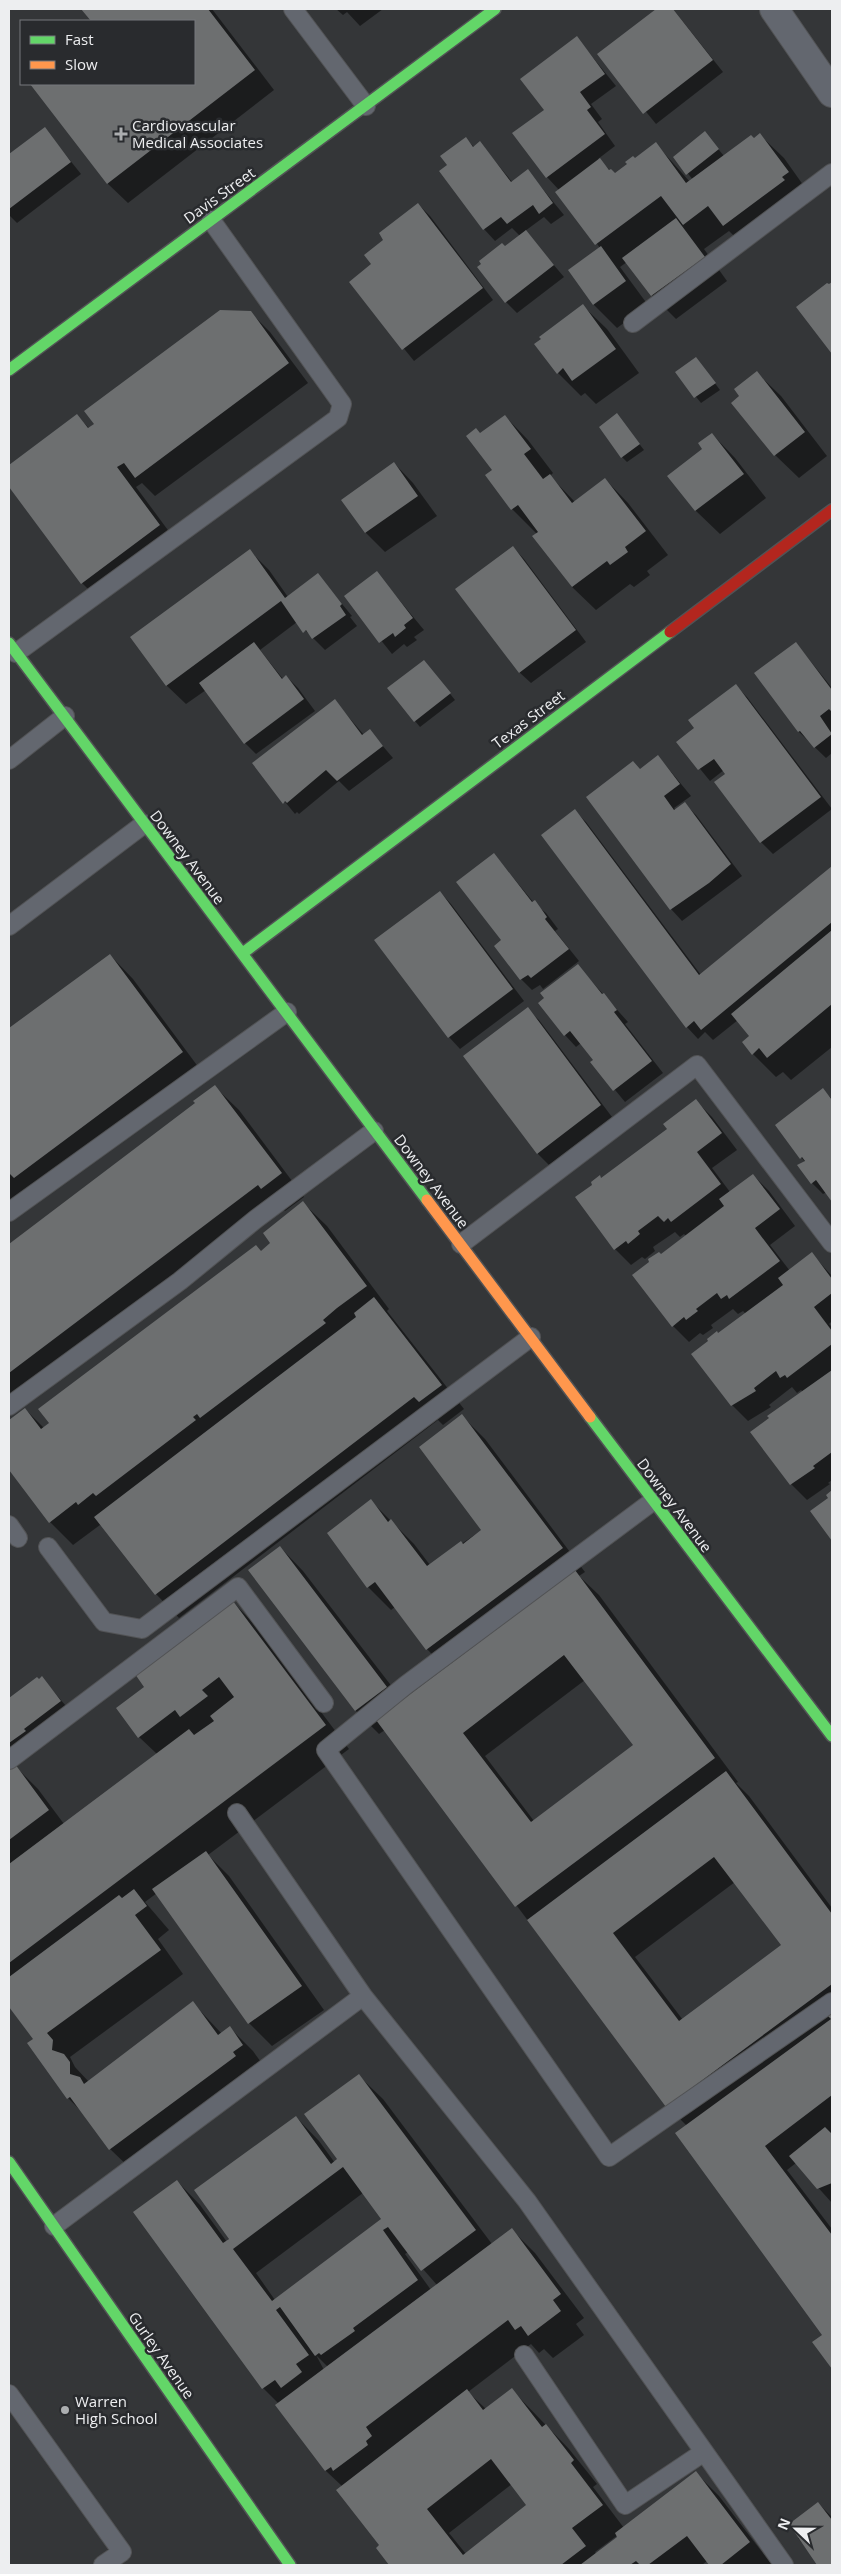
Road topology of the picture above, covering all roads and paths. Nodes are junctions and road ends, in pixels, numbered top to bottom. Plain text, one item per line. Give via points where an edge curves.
1 (293, 9) edge
2 (495, 9) edge
3 (774, 9) edge
4 (832, 93) edge
5 (366, 106) junction
6 (832, 174) edge
7 (211, 220) junction
8 (633, 323) dead end
9 (9, 370) edge
10 (832, 510) edge
11 (12, 648) edge
12 (65, 716) junction
13 (9, 760) edge
14 (144, 824) junction
15 (9, 926) edge
16 (243, 953) junction
17 (287, 1012) junction
18 (374, 1130) junction
19 (9, 1212) edge
20 (832, 1243) edge
21 (461, 1244) junction
22 (531, 1336) junction
23 (9, 1406) edge
24 (653, 1501) junction
25 (48, 1547) dead end
26 (324, 1703) dead end
27 (832, 1736) edge
28 (9, 1760) edge
29 (237, 1813) dead end
30 (363, 1996) junction
31 (832, 2002) edge
32 (9, 2162) edge
33 (54, 2226) junction
34 (524, 2355) dead end
35 (9, 2394) edge
36 (704, 2452) junction
37 (103, 2565) edge
38 (290, 2565) edge
39 (784, 2565) edge

1 - 5 lane
2 - 5 street, Davis Street
3 - 4 street
5 - 7 street, Davis Street
6 - 8 lane
7 - 9 street, Davis Street
7 - 11 lane via 342,404 338,418
10 - 16 street, Texas Street
11 - 12 street, Downey Avenue
12 - 13 lane
12 - 14 street, Downey Avenue
14 - 15 lane
14 - 16 street, Downey Avenue
16 - 17 street, Downey Avenue
17 - 18 street, Downey Avenue
17 - 19 lane
18 - 21 street, Downey Avenue
18 - 23 lane via 256,1219 180,1282
20 - 21 lane via 697,1065
21 - 22 street, Downey Avenue
22 - 24 street, Downey Avenue
22 - 25 lane via 142,1629 104,1622
24 - 27 street, Downey Avenue
24 - 31 lane via 406,1685 326,1750 609,2157
26 - 28 lane via 238,1587
29 - 30 lane
30 - 33 lane
30 - 36 lane via 527,2201
32 - 33 street, Gurley Avenue
33 - 38 street, Gurley Avenue
34 - 36 lane via 625,2505
35 - 37 lane via 122,2552
36 - 39 lane

